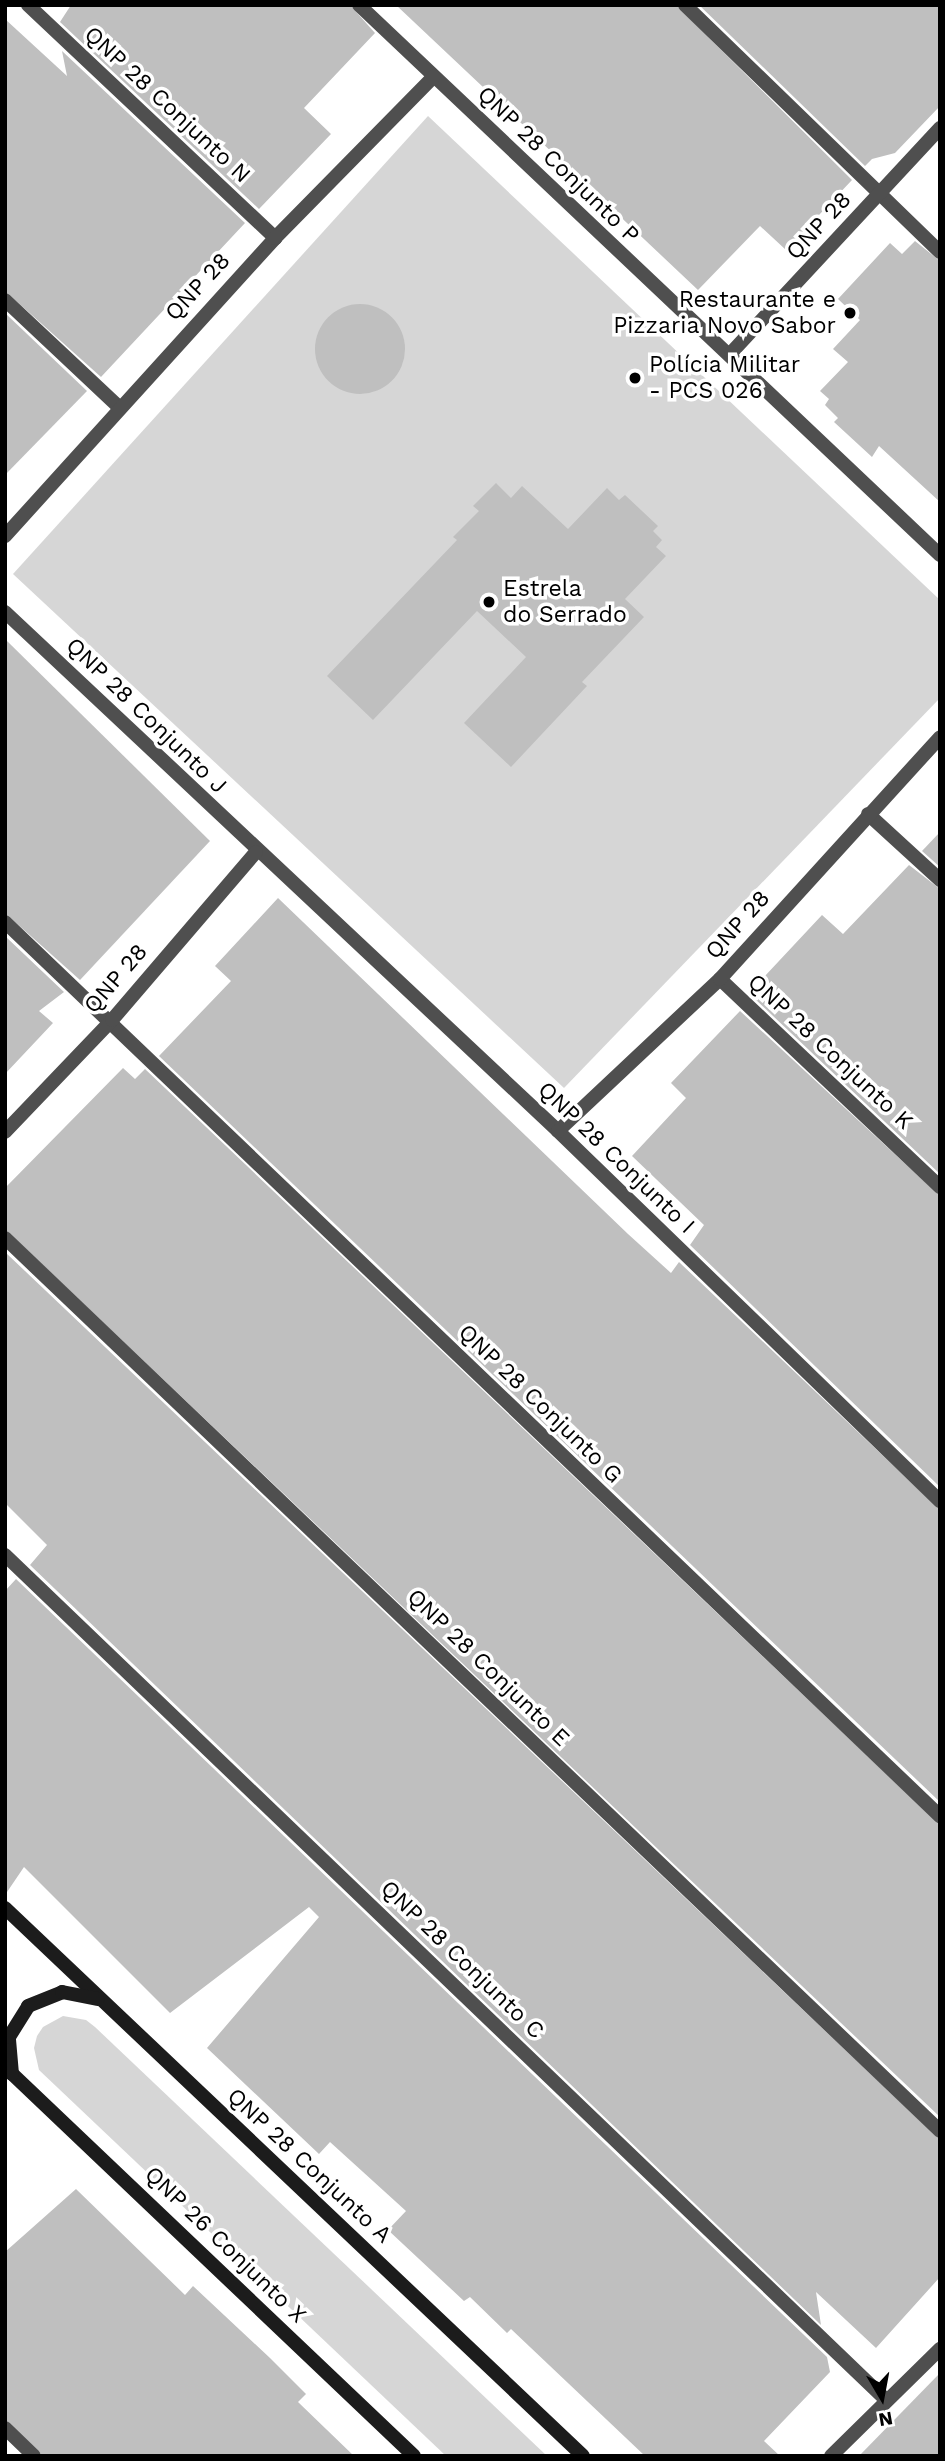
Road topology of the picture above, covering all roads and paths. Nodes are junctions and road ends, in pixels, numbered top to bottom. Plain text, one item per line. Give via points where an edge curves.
1 (28, 5) edge
2 (359, 5) edge
3 (685, 5) edge
4 (433, 77) junction
5 (940, 128) edge
6 (879, 195) junction
7 (275, 238) junction
8 (940, 252) edge
9 (5, 300) edge
10 (731, 353) junction
11 (119, 407) junction
12 (5, 536) edge
13 (940, 555) edge
14 (5, 612) edge
15 (940, 737) edge
16 (868, 814) junction
17 (256, 852) junction
18 (940, 880) edge
19 (5, 922) edge
20 (720, 979) junction
21 (112, 1020) junction
22 (558, 1131) junction
23 (5, 1132) edge
24 (940, 1187) edge
25 (5, 1238) edge
26 (940, 1501) edge
27 (5, 1555) edge
28 (940, 1816) edge
29 (5, 1908) edge
30 (112, 2011) junction
31 (9, 2070) edge
32 (940, 2131) edge
33 (940, 2350) edge
34 (885, 2399) junction
35 (5, 2428) edge
36 (34, 2456) edge
37 (414, 2456) edge
38 (583, 2456) edge
39 (831, 2456) edge

1 - 7 street, QNP 28 Conjunto N
2 - 4 street, QNP 28 Conjunto P
3 - 6 street
4 - 7 street, QNP 28
4 - 10 street, QNP 28 Conjunto P via 596,235
5 - 6 street, QNP 28
6 - 8 street
6 - 10 street, QNP 28
7 - 11 street, QNP 28
9 - 11 street
10 - 13 street, QNP 28 Conjunto P
11 - 12 street, QNP 28
14 - 17 street, QNP 28 Conjunto J
15 - 16 street, QNP 28
16 - 18 street
16 - 20 street, QNP 28
17 - 21 street, QNP 28
17 - 22 street, QNP 28 Conjunto I
19 - 21 street, QNP 28 Conjunto G
20 - 22 street, QNP 28
20 - 24 street, QNP 28 Conjunto K
21 - 23 street, QNP 28
21 - 28 street, QNP 28 Conjunto G via 480,1379
22 - 26 street, QNP 28 Conjunto I
25 - 32 street, QNP 28 Conjunto E
27 - 34 street, QNP 28 Conjunto C
29 - 30 street, QNP 28 Conjunto A
30 - 31 street via 80,1993 53,1994 28,2006 9,2037
30 - 38 street, QNP 28 Conjunto A
31 - 37 street, QNP 26 Conjunto X
33 - 34 street
34 - 39 street
35 - 36 street

